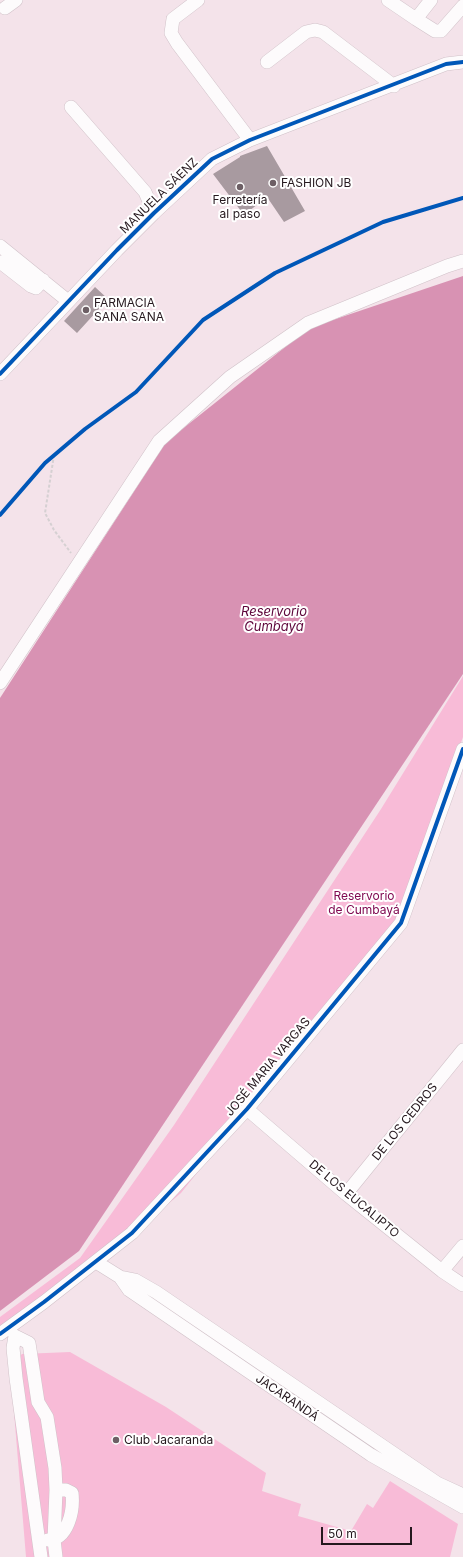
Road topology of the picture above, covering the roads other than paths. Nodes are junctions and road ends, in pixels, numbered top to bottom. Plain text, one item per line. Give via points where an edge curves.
1 (16, 0) edge
2 (388, 0) edge
3 (431, 0) edge
4 (189, 3) edge
5 (463, 6) edge
6 (5, 8) dead end
7 (416, 19) junction
8 (462, 60) edge
9 (267, 62) dead end
10 (394, 86) junction
11 (71, 107) dead end
12 (250, 140) junction
13 (154, 214) junction
14 (0, 246) edge
15 (463, 261) edge
16 (0, 262) edge
17 (43, 280) junction
18 (68, 301) junction
19 (0, 374) edge
20 (0, 683) edge
21 (463, 748) edge
22 (463, 1050) edge
23 (247, 1109) junction
24 (346, 1194) junction
25 (463, 1246) edge
26 (96, 1262) junction
27 (442, 1271) junction
28 (463, 1285) edge
29 (8, 1332) edge
30 (259, 1370) junction
31 (463, 1495) edge
32 (463, 1507) edge
33 (54, 1540) junction
34 (38, 1541) junction
35 (40, 1557) edge
36 (56, 1557) edge

1 - 6 street
2 - 7 street
3 - 7 street
4 - 12 street via 173,18 171,33
5 - 7 street via 441,31 435,31
8 - 10 street, MANUELA SÁENZ
9 - 10 street via 306,32 315,30 323,32
10 - 12 street, MANUELA SÁENZ
11 - 13 street via 144,192
12 - 13 street, MANUELA SÁENZ via 212,159
13 - 18 street, MANUELA SÁENZ
14 - 17 street
15 - 20 street via 308,323 230,377 159,441
16 - 17 street via 31,286 36,288
17 - 18 street
18 - 19 street, MANUELA SÁENZ
21 - 23 street, JOSÉ MARIA VARGAS via 401,923
22 - 24 street, DE LOS CEDROS
23 - 24 street, DE LOS EUCALIPTO
23 - 26 street, JOSÉ MARIA VARGAS via 132,1233
24 - 27 street, DE LOS EUCALIPTO
25 - 27 street
26 - 29 street, JOSÉ MARIA VARGAS
26 - 30 street, JACARANDÁ via 120,1277 129,1290
27 - 28 street, DE LOS EUCALIPTO
29 - 33 street via 29,1343 38,1402 48,1417 56,1490 72,1493 73,1501 64,1533
29 - 34 street via 13,1348
30 - 31 street, JACARANDÁ via 437,1483
30 - 32 street, JACARANDÁ via 371,1455
33 - 34 street
33 - 36 street
34 - 35 street

